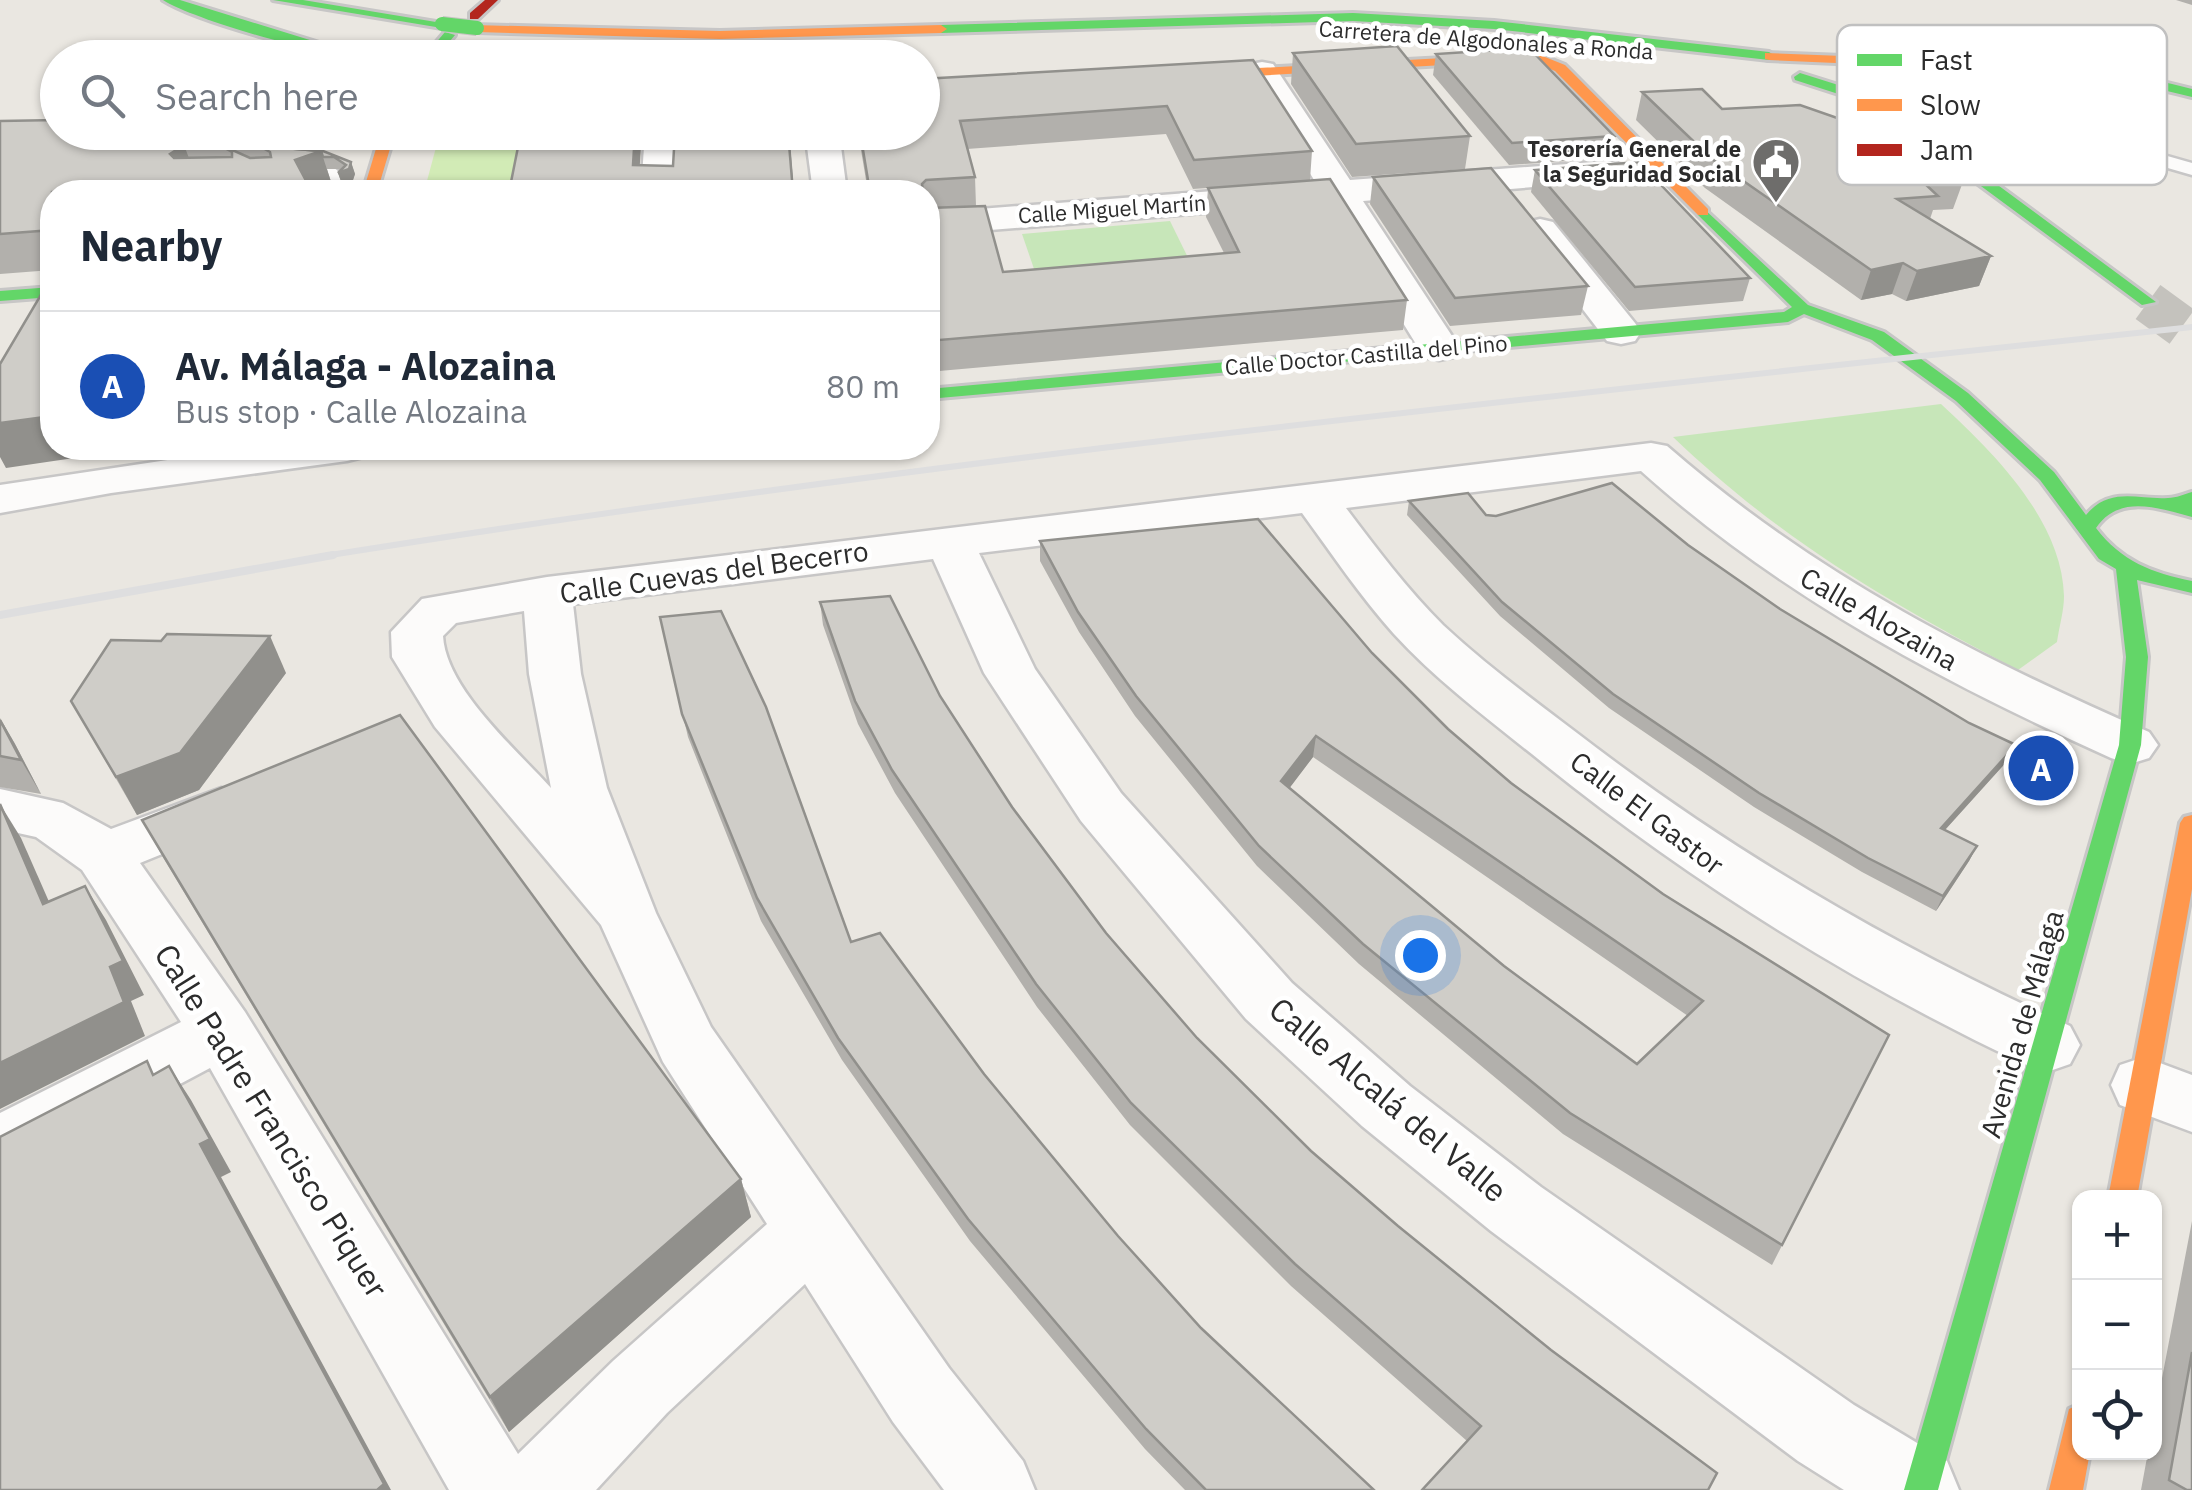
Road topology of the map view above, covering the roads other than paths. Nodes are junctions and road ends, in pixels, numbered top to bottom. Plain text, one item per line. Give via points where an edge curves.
1 (169, 0) edge
2 (279, 0) edge
3 (929, 6) dead end
4 (481, 14) edge
5 (1272, 15) junction
6 (1210, 21) junction
7 (1320, 26) junction
8 (298, 40) edge
9 (435, 40) edge
10 (441, 40) edge
11 (991, 51) dead end
12 (1837, 59) edge
13 (1402, 62) junction
14 (1262, 71) junction
15 (1168, 77) edge
16 (2167, 87) edge
17 (1837, 90) edge
18 (1426, 91) edge
19 (2192, 92) edge
20 (383, 150) edge
21 (661, 150) edge
22 (824, 150) edge
23 (1475, 150) dead end
24 (261, 157) edge
25 (2167, 162) edge
26 (1656, 168) junction
27 (2192, 169) edge
28 (336, 178) edge
29 (374, 180) edge
30 (660, 180) edge
31 (828, 180) edge
32 (1500, 180) junction
33 (1992, 185) edge
34 (1337, 192) junction
35 (940, 223) edge
36 (40, 293) edge
37 (0, 296) edge
38 (2148, 302) tunnel mouth
39 (1802, 308) junction
40 (1621, 332) junction
41 (1439, 348) junction
42 (940, 393) edge
43 (1652, 456) joint
44 (255, 460) edge
45 (2047, 476) junction
46 (1313, 495) junction
47 (2192, 498) edge
48 (0, 499) edge
49 (2119, 501) junction
50 (2168, 504) junction
51 (2192, 511) edge
52 (2087, 527) junction
53 (949, 540) junction
54 (2126, 568) junction
55 (2192, 587) edge
56 (547, 592) junction
57 (454, 714) junction
58 (398, 737) edge
59 (2130, 746) junction
60 (269, 788) edge
61 (0, 809) edge
62 (2192, 823) edge
63 (103, 855) junction
64 (626, 913) junction
65 (222, 1031) junction
66 (2047, 1045) junction
67 (2168, 1094) edge
68 (0, 1146) edge
69 (2126, 1190) edge
70 (810, 1232) junction
71 (2072, 1460) edge
72 (494, 1490) edge
73 (540, 1490) edge
74 (994, 1490) edge
75 (1920, 1490) edge
76 (2066, 1490) edge

1 - 8 main road
2 - 9 main road, Carretera de Algodonales a Ronda
3 - 5 main road
4 - 6 main road, Carretera de Algodonales a Ronda via 720,35
4 - 10 main road, Carretera de Algodonales a Ronda, bridge
5 - 6 main road, Carretera de Algodonales a Ronda
5 - 12 main road, Carretera de Algodonales a Ronda via 1452,20
6 - 7 main road, Carretera de Algodonales a Ronda
7 - 11 main road
7 - 17 main road, Carretera de Algodonales a Ronda via 1552,40 1748,66
13 - 14 main road
13 - 18 street
13 - 26 main road via 1531,56 1560,68
14 - 15 main road
14 - 34 street
16 - 19 main road, Carretera de Algodonales a Ronda
20 - 29 main road
21 - 30 street
22 - 31 street
23 - 32 street
24 - 28 lane via 312,179
25 - 27 lane
26 - 32 street, Calle Miguel Martín
26 - 39 main road
32 - 34 street, Calle Miguel Martín
32 - 40 street
33 - 38 main road, Carretera de Algodonales a Ronda
34 - 35 street, Calle Miguel Martín
34 - 41 street
36 - 37 main road
39 - 40 main road, Calle Doctor Castilla del Pino via 1788,318
39 - 45 main road via 1878,336 1962,397
40 - 41 main road, Calle Doctor Castilla del Pino
41 - 42 main road, Calle Doctor Castilla del Pino
43 - 46 street, Calle Cuevas del Becerro
43 - 59 street, Calle Alozaina via 1722,519 1877,623
44 - 48 street
45 - 49 main road
45 - 52 main road
46 - 53 street, Calle Cuevas del Becerro
46 - 66 street, Calle El Gastor via 1426,637 1604,784 1732,876 1862,953
47 - 50 main road
49 - 50 main road
49 - 52 main road via 2090,515
50 - 51 main road
52 - 54 main road via 2092,541
53 - 56 street, Calle Cuevas del Becerro
53 - 75 street, Calle Alcalá del Valle via 1010,673 1101,807 1269,1000 1386,1106 1516,1209 1826,1433
54 - 55 main road
54 - 59 main road, Avenida de Málaga via 2140,679
56 - 57 street via 440,610 417,632 418,656
56 - 64 street, Calle Cuevas del Becerro via 580,788
57 - 58 street
57 - 64 street
59 - 66 main road, Avenida de Málaga
60 - 63 street
61 - 63 street, Calle Padre Francisco Piquer via 20,809 80,833
62 - 67 main road
63 - 65 street, Calle Padre Francisco Piquer
64 - 70 street, Calle Cuevas del Becerro via 686,1042
65 - 68 street
65 - 72 street, Calle Padre Francisco Piquer
66 - 75 main road, Avenida de Málaga
67 - 69 main road
70 - 73 street via 640,1387
70 - 74 street, Calle Cuevas del Becerro
71 - 76 main road

